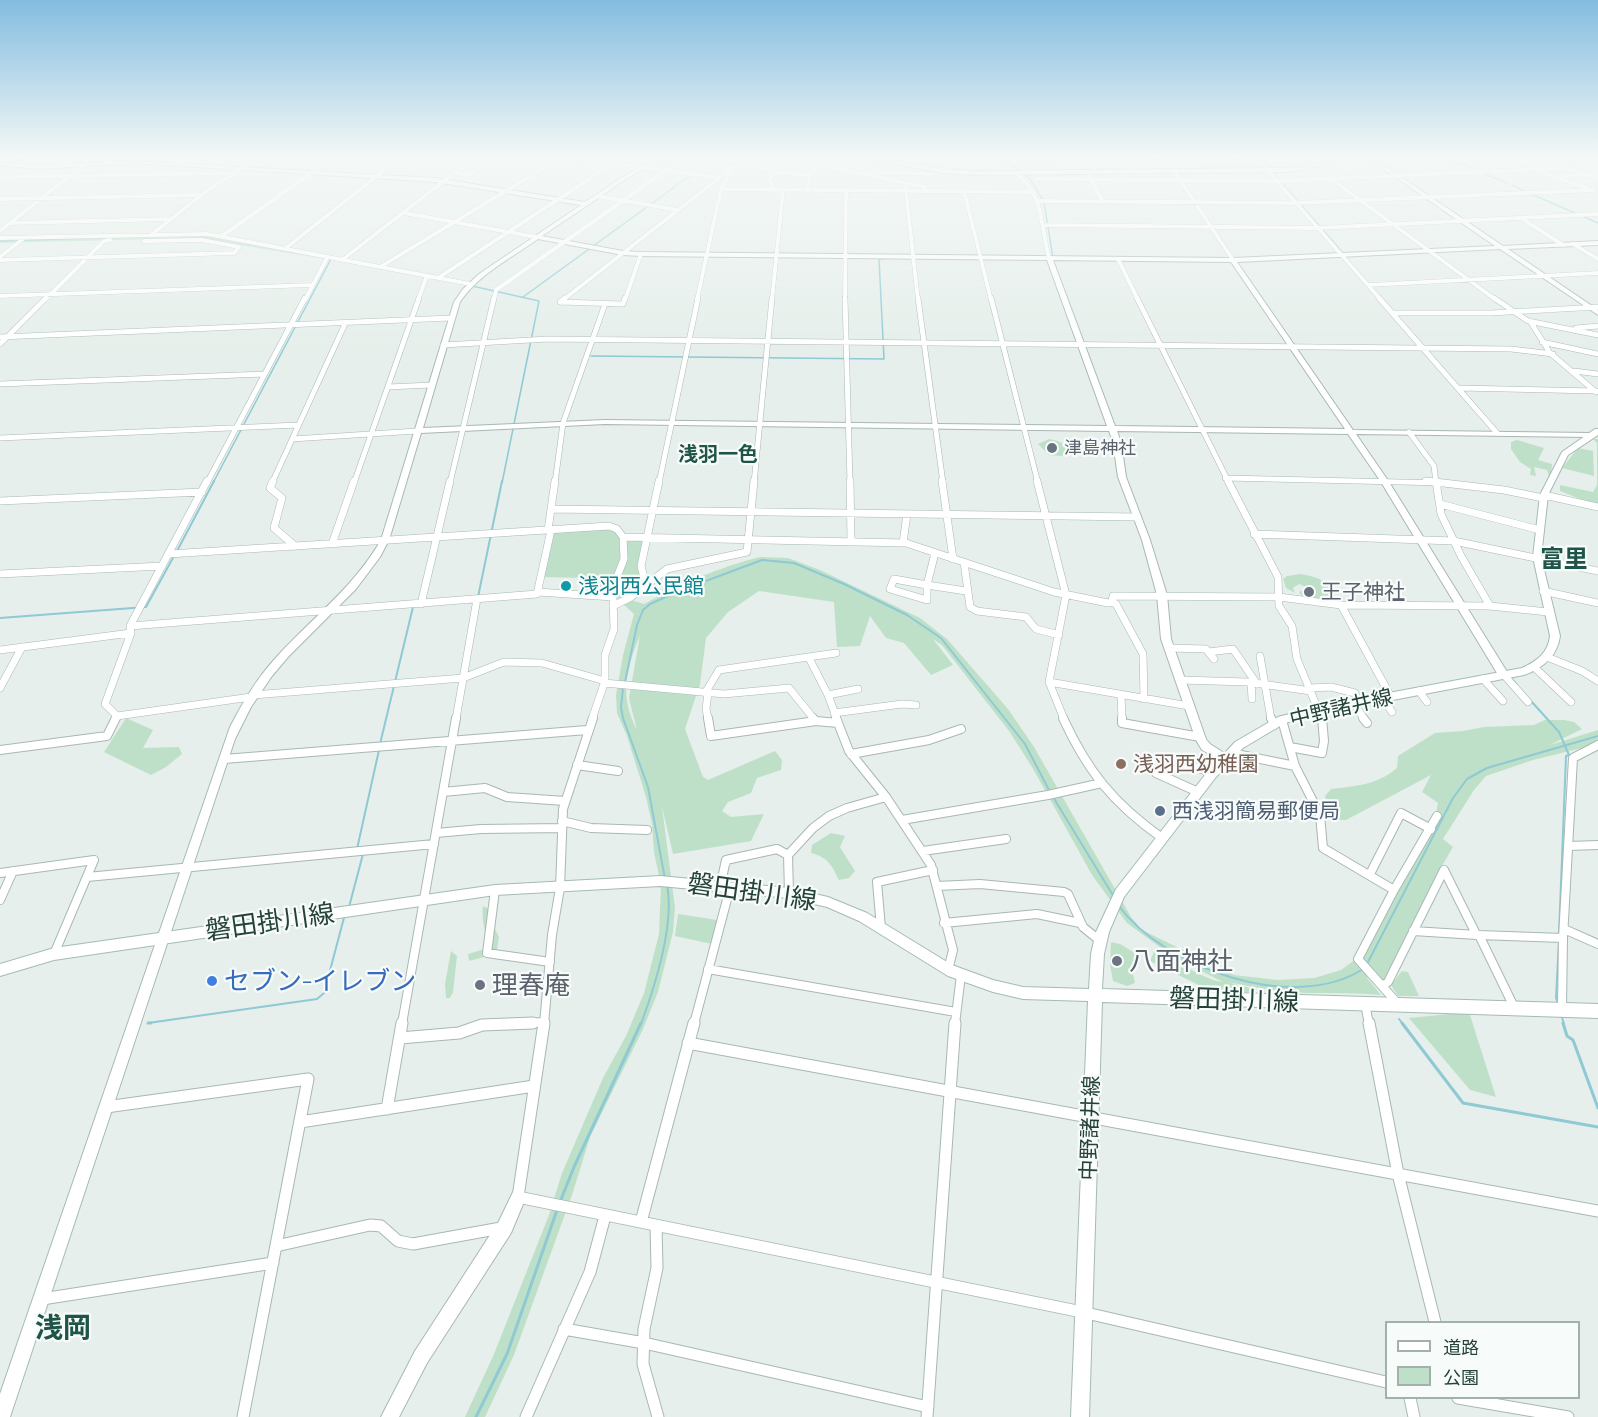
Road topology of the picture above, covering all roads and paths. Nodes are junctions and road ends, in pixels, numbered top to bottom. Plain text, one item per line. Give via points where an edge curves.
1 (11, 223) edge
2 (166, 223) edge
3 (240, 223) edge
4 (318, 223) edge
5 (391, 223) edge
6 (452, 223) edge
7 (460, 223) edge
8 (522, 223) edge
9 (557, 223) edge
10 (592, 223) edge
11 (661, 223) edge
12 (714, 223) edge
13 (779, 223) edge
14 (845, 223) edge
15 (908, 223) edge
16 (972, 223) edge
17 (1208, 223) edge
18 (1314, 223) edge
19 (1391, 223) edge
20 (1426, 223) edge
21 (1467, 223) edge
22 (1529, 223) edge
23 (1043, 225) joint
24 (1393, 225) junction
25 (1211, 227) junction
26 (1318, 228) junction
27 (0, 231) edge
28 (508, 232) junction
29 (222, 236) junction
30 (148, 237) junction
31 (536, 237) junction
32 (0, 238) edge
33 (23, 238) junction
34 (116, 238) junction
35 (565, 242) junction
36 (1598, 243) edge
37 (1563, 244) junction
38 (1573, 244) junction
39 (286, 248) junction
40 (1501, 248) junction
41 (1430, 251) junction
42 (622, 253) junction
43 (641, 254) junction
44 (708, 255) junction
45 (1341, 255) junction
46 (776, 256) junction
47 (844, 256) junction
48 (87, 257) junction
49 (912, 257) junction
50 (980, 258) junction
51 (1049, 258) junction
52 (0, 259) edge
53 (1118, 259) junction
54 (1598, 259) edge
55 (326, 260) dead end
56 (342, 260) junction
57 (1233, 260) junction
58 (380, 267) junction
59 (1598, 273) edge
60 (429, 276) junction
61 (1542, 276) junction
62 (438, 278) junction
63 (1468, 280) junction
64 (470, 284) junction
65 (312, 285) junction
66 (1368, 285) junction
67 (50, 294) junction
68 (0, 296) edge
69 (605, 304) junction
70 (1589, 307) junction
71 (1598, 307) edge
72 (1513, 312) junction
73 (1393, 313) junction
74 (1598, 313) edge
75 (451, 318) junction
76 (412, 320) junction
77 (1530, 321) junction
78 (345, 324) junction
79 (291, 326) junction
80 (1598, 326) edge
81 (1567, 328) junction
82 (1598, 335) edge
83 (0, 337) edge
84 (7, 337) junction
85 (593, 340) junction
86 (690, 341) junction
87 (768, 342) junction
88 (1542, 342) junction
89 (483, 343) junction
90 (846, 343) junction
91 (0, 344) edge
92 (923, 344) junction
93 (443, 345) junction
94 (1001, 345) junction
95 (1081, 345) junction
96 (1161, 346) junction
97 (1294, 347) junction
98 (1424, 348) junction
99 (1553, 354) junction
100 (1598, 354) edge
101 (1572, 371) junction
102 (265, 374) junction
103 (1598, 374) edge
104 (0, 384) edge
105 (431, 385) junction
106 (388, 387) junction
107 (1460, 388) junction
108 (1597, 392) edge
109 (563, 423) junction
110 (672, 423) junction
111 (760, 424) junction
112 (298, 425) junction
113 (847, 425) junction
114 (935, 426) junction
115 (1023, 426) junction
116 (236, 428) junction
117 (463, 428) junction
118 (1112, 428) junction
119 (1202, 429) junction
120 (417, 431) junction
121 (1350, 431) junction
122 (1408, 432) junction
123 (1497, 433) junction
124 (1594, 433) edge
125 (372, 434) junction
126 (0, 438) edge
127 (292, 439) junction
128 (1225, 478) junction
129 (1385, 482) junction
130 (1435, 482) junction
131 (202, 492) junction
132 (1543, 496) junction
133 (0, 501) edge
134 (1440, 504) junction
135 (1598, 507) edge
136 (551, 509) junction
137 (654, 510) junction
138 (751, 512) junction
139 (849, 513) junction
140 (907, 514) junction
141 (947, 514) junction
142 (1046, 516) junction
143 (1137, 517) junction
144 (549, 530) junction
145 (1540, 531) junction
146 (1254, 534) junction
147 (438, 537) junction
148 (623, 537) junction
149 (648, 537) junction
150 (748, 538) junction
151 (1421, 539) junction
152 (385, 540) junction
153 (851, 541) junction
154 (1454, 541) junction
155 (332, 543) junction
156 (903, 543) junction
157 (295, 546) junction
158 (935, 553) junction
159 (169, 554) junction
160 (1536, 557) junction
161 (953, 559) junction
162 (964, 562) junction
163 (162, 566) junction
164 (1598, 572) edge
165 (0, 574) edge
166 (646, 585) junction
167 (927, 586) junction
168 (966, 591) junction
169 (1543, 591) junction
170 (538, 592) junction
171 (610, 595) junction
172 (1066, 595) junction
173 (1162, 595) junction
174 (1279, 597) junction
175 (477, 599) junction
176 (1112, 602) junction
177 (1598, 603) edge
178 (421, 604) junction
179 (1341, 605) junction
180 (613, 606) junction
181 (1490, 606) junction
182 (1464, 607) junction
183 (330, 611) junction
184 (1548, 612) junction
185 (131, 630) junction
186 (1059, 635) junction
187 (22, 647) junction
188 (1169, 648) junction
189 (0, 650) edge
190 (1209, 652) junction
191 (836, 653) dead end
192 (1260, 656) dead end
193 (809, 657) junction
194 (1547, 657) junction
195 (1214, 659) dead end
196 (1534, 667) junction
197 (1504, 675) junction
198 (463, 678) junction
199 (1484, 679) junction
200 (1180, 680) junction
201 (1598, 681) edge
202 (604, 682) junction
203 (1049, 682) junction
204 (1258, 684) junction
205 (0, 688) edge
206 (858, 689) dead end
207 (1310, 690) junction
208 (1419, 691) junction
209 (707, 693) junction
210 (828, 695) junction
211 (1121, 695) junction
212 (252, 696) junction
213 (1387, 697) junction
214 (1144, 699) junction
215 (1252, 699) dead end
216 (1503, 701) dead end
217 (1427, 702) dead end
218 (1528, 702) dead end
219 (1571, 702) dead end
220 (1356, 703) junction
221 (916, 705) dead end
222 (1189, 706) junction
223 (1319, 710) junction
224 (1392, 712) dead end
225 (834, 713) junction
226 (117, 716) junction
227 (816, 722) junction
228 (838, 723) junction
229 (1278, 723) junction
230 (1368, 723) dead end
231 (961, 729) dead end
232 (587, 730) junction
233 (1200, 736) junction
234 (452, 740) junction
235 (1598, 745) edge
236 (1290, 747) junction
237 (0, 750) edge
238 (850, 754) junction
239 (1228, 756) junction
240 (224, 759) junction
241 (1167, 762) dead end
242 (577, 765) junction
243 (1294, 766) junction
244 (618, 771) dead end
245 (1156, 773) dead end
246 (1212, 774) junction
247 (1102, 783) junction
248 (443, 792) junction
249 (1198, 792) junction
250 (886, 797) junction
251 (565, 801) junction
252 (1437, 816) dead end
253 (902, 820) junction
254 (562, 824) junction
255 (1431, 829) junction
256 (647, 830) dead end
257 (436, 833) junction
258 (1162, 838) junction
259 (1006, 839) dead end
260 (434, 844) junction
261 (1598, 845) edge
262 (1568, 846) junction
263 (923, 851) junction
264 (788, 855) junction
265 (187, 867) junction
266 (933, 870) junction
267 (13, 871) junction
268 (0, 873) edge
269 (1370, 874) junction
270 (87, 877) junction
271 (937, 886) junction
272 (725, 887) junction
273 (560, 888) junction
274 (495, 890) junction
275 (1394, 890) junction
276 (789, 893) junction
277 (0, 900) edge
278 (425, 900) junction
279 (944, 923) junction
280 (1080, 923) junction
281 (881, 928) junction
282 (1413, 931) junction
283 (1563, 934) junction
284 (1477, 935) junction
285 (164, 937) junction
286 (1099, 940) junction
287 (1598, 944) edge
288 (54, 954) junction
289 (550, 962) junction
290 (0, 969) edge
291 (708, 969) junction
292 (948, 970) junction
293 (961, 975) junction
294 (1382, 986) junction
295 (1095, 996) junction
296 (1365, 1004) junction
297 (1399, 1005) junction
298 (1514, 1007) junction
299 (1562, 1008) junction
300 (1598, 1011) edge
301 (956, 1012) junction
302 (545, 1022) junction
303 (400, 1038) junction
304 (688, 1043) junction
305 (534, 1086) junction
306 (950, 1093) junction
307 (106, 1107) junction
308 (387, 1109) junction
309 (1090, 1117) junction
310 (300, 1122) junction
311 (1398, 1174) junction
312 (518, 1197) junction
313 (1598, 1211) edge
314 (605, 1216) junction
315 (642, 1222) junction
316 (656, 1226) junction
317 (505, 1227) junction
318 (276, 1246) junction
319 (273, 1263) junction
320 (935, 1282) junction
321 (42, 1299) junction
322 (1082, 1312) junction
323 (1434, 1321) edge
324 (564, 1329) junction
325 (644, 1343) junction
326 (1385, 1382) edge
327 (1410, 1399) edge
328 (1464, 1399) edge
329 (927, 1412) edge
330 (1, 1417) edge
331 (243, 1417) edge
332 (390, 1417) edge
333 (526, 1417) edge
334 (658, 1417) edge
335 (1080, 1417) edge
336 (1414, 1417) edge
337 (1568, 1417) edge

1 - 27 street
2 - 30 street
3 - 29 street
4 - 39 street
5 - 56 street
6 - 58 street
7 - 28 street
8 - 28 street
9 - 31 street
10 - 35 street
11 - 42 street
12 - 44 street
13 - 46 street
14 - 47 street
15 - 49 street
16 - 50 street
17 - 25 street
18 - 26 street
19 - 24 street
20 - 24 street
21 - 40 street
22 - 37 street
23 - 25 street
23 - 51 street
24 - 26 street
24 - 41 street
25 - 26 street
25 - 57 street
26 - 45 street
28 - 31 street
28 - 62 street
29 - 30 street via 197,233
29 - 39 street
30 - 34 street
30 - 48 street via 239,247 234,253
31 - 35 street
31 - 64 street
32 - 33 street
33 - 34 street
33 - 52 street
34 - 48 street via 104,241
35 - 42 street
35 - 89 street via 496,291
36 - 38 street
37 - 38 street
37 - 40 street
38 - 54 street
39 - 56 street
40 - 41 street
40 - 61 street
41 - 45 street
41 - 63 street
42 - 43 street
42 - 69 street via 560,302
43 - 44 street
43 - 69 street via 623,304
44 - 46 street
44 - 86 street
45 - 57 street
45 - 66 street
46 - 47 street
46 - 87 street
47 - 49 street
47 - 90 street
48 - 52 street
48 - 67 street
49 - 50 street
49 - 92 street
50 - 51 street
50 - 94 street
51 - 53 street
51 - 95 street
53 - 57 street
53 - 96 street
55 - 65 street
56 - 58 street
57 - 97 street
58 - 60 street
59 - 61 street
60 - 62 street
60 - 76 street
61 - 63 street
61 - 70 street
62 - 64 street
63 - 66 street
63 - 72 street
64 - 75 street
65 - 67 street
65 - 79 street
66 - 73 street
67 - 68 street
67 - 84 street
69 - 85 street
70 - 71 street
70 - 72 street
70 - 74 street
72 - 73 street
72 - 77 street
73 - 98 street
75 - 76 street
75 - 93 street
76 - 78 street
76 - 106 street
77 - 81 street
77 - 88 street
78 - 79 street
78 - 112 street
79 - 84 street
79 - 102 street
80 - 81 street
81 - 82 street
83 - 84 street
84 - 91 street
85 - 86 street
85 - 89 street
85 - 109 street
86 - 87 street
86 - 110 street
87 - 90 street
87 - 111 street
88 - 99 street
88 - 100 street
89 - 93 street
89 - 117 street
90 - 92 street
90 - 113 street
92 - 94 street
92 - 114 street
93 - 105 street
94 - 95 street
94 - 115 street
95 - 96 street
95 - 118 street
96 - 97 street
96 - 119 street
97 - 98 street
97 - 121 street
98 - 99 street via 1511,349
98 - 107 street
99 - 101 street
101 - 103 street
101 - 108 street
102 - 104 street
102 - 116 street
105 - 106 street
105 - 120 street
106 - 125 street
107 - 108 street
107 - 123 street
109 - 110 street
109 - 117 street
109 - 136 street
110 - 111 street
110 - 137 street
111 - 113 street
111 - 138 street
112 - 116 street
112 - 127 street
113 - 114 street
113 - 139 street
114 - 115 street
114 - 141 street
115 - 118 street
115 - 142 street
116 - 126 street
116 - 131 street
117 - 120 street
117 - 147 street
118 - 119 street
118 - 143 street via 1122,477
119 - 121 street
119 - 128 street
120 - 125 street
120 - 152 street
121 - 122 street
121 - 129 street
122 - 123 street
122 - 130 street via 1434,466
123 - 124 street
124 - 132 street via 1565,454
125 - 127 street
125 - 155 street
127 - 157 street via 270,488 282,498 274,528
128 - 129 street
128 - 146 street
129 - 130 street
129 - 151 street
130 - 132 street
130 - 134 street
131 - 133 street
131 - 159 street
132 - 135 street
132 - 145 street
134 - 145 street
134 - 154 street
136 - 137 street
136 - 144 street
137 - 138 street
137 - 149 street
138 - 139 street
138 - 150 street
139 - 140 street
139 - 153 street
140 - 141 street
140 - 156 street
141 - 142 street
141 - 161 street
142 - 143 street
142 - 172 street
143 - 173 street
144 - 147 street
144 - 148 street via 609,526
144 - 170 street
145 - 160 street
146 - 151 street
146 - 174 street via 1278,577
147 - 152 street
147 - 178 street
148 - 149 street
148 - 171 street via 624,557
149 - 150 street
149 - 166 street via 640,571
150 - 153 street
150 - 166 street via 747,552 667,569
151 - 154 street
151 - 182 street
152 - 155 street
152 - 183 street via 367,571
153 - 156 street
154 - 160 street
154 - 181 street
155 - 157 street
156 - 158 street
157 - 159 street
158 - 161 street
158 - 167 street
159 - 163 street
160 - 164 street
160 - 169 street
161 - 162 street
162 - 168 street
162 - 172 street
163 - 165 street
163 - 185 street
166 - 180 street
167 - 167 street via 894,579 890,590 927,600
167 - 168 street
168 - 186 street via 970,607 977,611 1026,617 1036,629
169 - 177 street
169 - 184 street
170 - 171 street
170 - 175 street
171 - 180 street
172 - 176 street
172 - 186 street
173 - 174 street
173 - 176 street via 1113,596
173 - 188 street
174 - 179 street
174 - 207 street via 1279,606 1292,626 1297,659
175 - 178 street
175 - 198 street
176 - 214 street via 1143,654
178 - 183 street
179 - 182 street
179 - 213 street
180 - 202 street via 614,629 605,655
181 - 182 street
181 - 184 street
182 - 197 street
183 - 185 street
183 - 212 street via 285,654
184 - 194 street via 1555,636
185 - 187 street
185 - 226 street via 105,704
186 - 203 street
187 - 189 street
187 - 205 street
188 - 190 street
188 - 200 street
190 - 195 street
190 - 204 street via 1233,649
191 - 193 street
192 - 204 street
193 - 209 street via 718,670
193 - 210 street
194 - 196 street, 中野諸井線
194 - 201 street
196 - 197 street, 中野諸井線
196 - 219 street
197 - 199 street, 中野諸井線
197 - 218 street
198 - 202 street via 504,662 542,663
198 - 212 street
198 - 234 street
199 - 208 street, 中野諸井線
199 - 216 street
200 - 204 street
200 - 222 street
202 - 209 street
202 - 232 street
203 - 211 street
203 - 247 street via 1071,737
204 - 207 street
204 - 215 street
204 - 229 street via 1271,719
206 - 210 street
207 - 220 street via 1331,687 1355,693
207 - 223 street
208 - 213 street, 中野諸井線
208 - 217 street
209 - 227 street via 789,688
209 - 227 street via 711,736
210 - 225 street
211 - 214 street
211 - 233 street via 1122,723
212 - 226 street
212 - 240 street
213 - 220 street, 中野諸井線
213 - 224 street
214 - 222 street
220 - 223 street, 中野諸井線
220 - 230 street
221 - 225 street
222 - 233 street
223 - 229 street, 中野諸井線
223 - 236 street via 1322,753
225 - 228 street
226 - 237 street via 107,736
227 - 228 street
228 - 238 street
229 - 236 street
229 - 239 street, 中野諸井線 via 1239,745
231 - 238 street via 929,740
232 - 234 street
232 - 242 street
233 - 239 street via 1206,747
234 - 240 street
234 - 248 street
235 - 262 street via 1573,758
236 - 243 street
238 - 250 street
239 - 243 street
239 - 246 street, 中野諸井線
240 - 265 street
241 - 246 street
242 - 244 street
242 - 251 street
243 - 269 street via 1320,815 1323,848
245 - 249 street
246 - 249 street, 中野諸井線
247 - 253 street
247 - 258 street via 1130,814
248 - 251 street via 485,788 507,796
248 - 257 street
249 - 258 street, 中野諸井線
250 - 253 street
250 - 264 street via 852,806 823,820
251 - 254 street
252 - 255 street
253 - 263 street
254 - 256 street
254 - 257 street
254 - 273 street
255 - 269 street via 1401,813
255 - 275 street
257 - 260 street
258 - 286 street, 中野諸井線 via 1120,893
259 - 263 street
260 - 265 street
260 - 278 street
261 - 262 street
262 - 283 street
263 - 266 street
264 - 272 street via 777,849 726,860
264 - 276 street
265 - 270 street
265 - 285 street
266 - 271 street
266 - 281 street via 877,882
267 - 268 street
267 - 270 street via 94,860
267 - 277 street
269 - 275 street
270 - 288 street
271 - 279 street
271 - 280 street via 980,884 1064,892
272 - 273 street, 磐田掛川線 via 660,881
272 - 276 street, 磐田掛川線
272 - 291 street
273 - 274 street, 磐田掛川線
273 - 289 street
274 - 278 street, 磐田掛川線
274 - 289 street via 487,953
275 - 294 street via 1358,959
276 - 281 street, 磐田掛川線 via 834,904
278 - 285 street, 磐田掛川線
278 - 303 street
279 - 280 street via 1037,914
279 - 292 street via 953,950
280 - 286 street via 1088,935
281 - 292 street, 磐田掛川線
282 - 284 street
282 - 284 street via 1443,870
282 - 294 street via 1388,982
283 - 284 street
283 - 287 street
283 - 299 street
284 - 298 street
285 - 288 street, 磐田掛川線
285 - 307 street
286 - 295 street, 中野諸井線
288 - 290 street, 磐田掛川線
289 - 302 street
291 - 301 street
291 - 304 street
292 - 293 street, 磐田掛川線
293 - 295 street, 磐田掛川線 via 1023,993
293 - 301 street
294 - 297 street
295 - 296 street, 磐田掛川線
295 - 309 street, 中野諸井線
296 - 297 street, 磐田掛川線
296 - 311 street
297 - 298 street, 磐田掛川線
298 - 299 street, 磐田掛川線
299 - 300 street, 磐田掛川線
301 - 306 street
302 - 303 street via 482,1025 459,1033
302 - 305 street
303 - 308 street
304 - 306 street
304 - 315 street
305 - 308 street
305 - 312 street
306 - 309 street
306 - 320 street
307 - 310 street via 308,1079
307 - 321 street
308 - 310 street
309 - 311 street
309 - 322 street, 中野諸井線
310 - 318 street
311 - 313 street
311 - 323 street
312 - 314 street
312 - 317 street
314 - 315 street
314 - 324 street via 590,1272
315 - 316 street
316 - 320 street
316 - 325 street via 657,1268
317 - 318 street via 413,1244 398,1241 381,1226 370,1225
317 - 332 street via 421,1357
318 - 319 street
319 - 321 street
319 - 331 street
320 - 322 street
320 - 329 street
321 - 330 street
322 - 326 street
322 - 335 street, 中野諸井線
324 - 325 street
324 - 333 street
325 - 329 street
325 - 334 street via 643,1364
327 - 336 street
328 - 337 street

